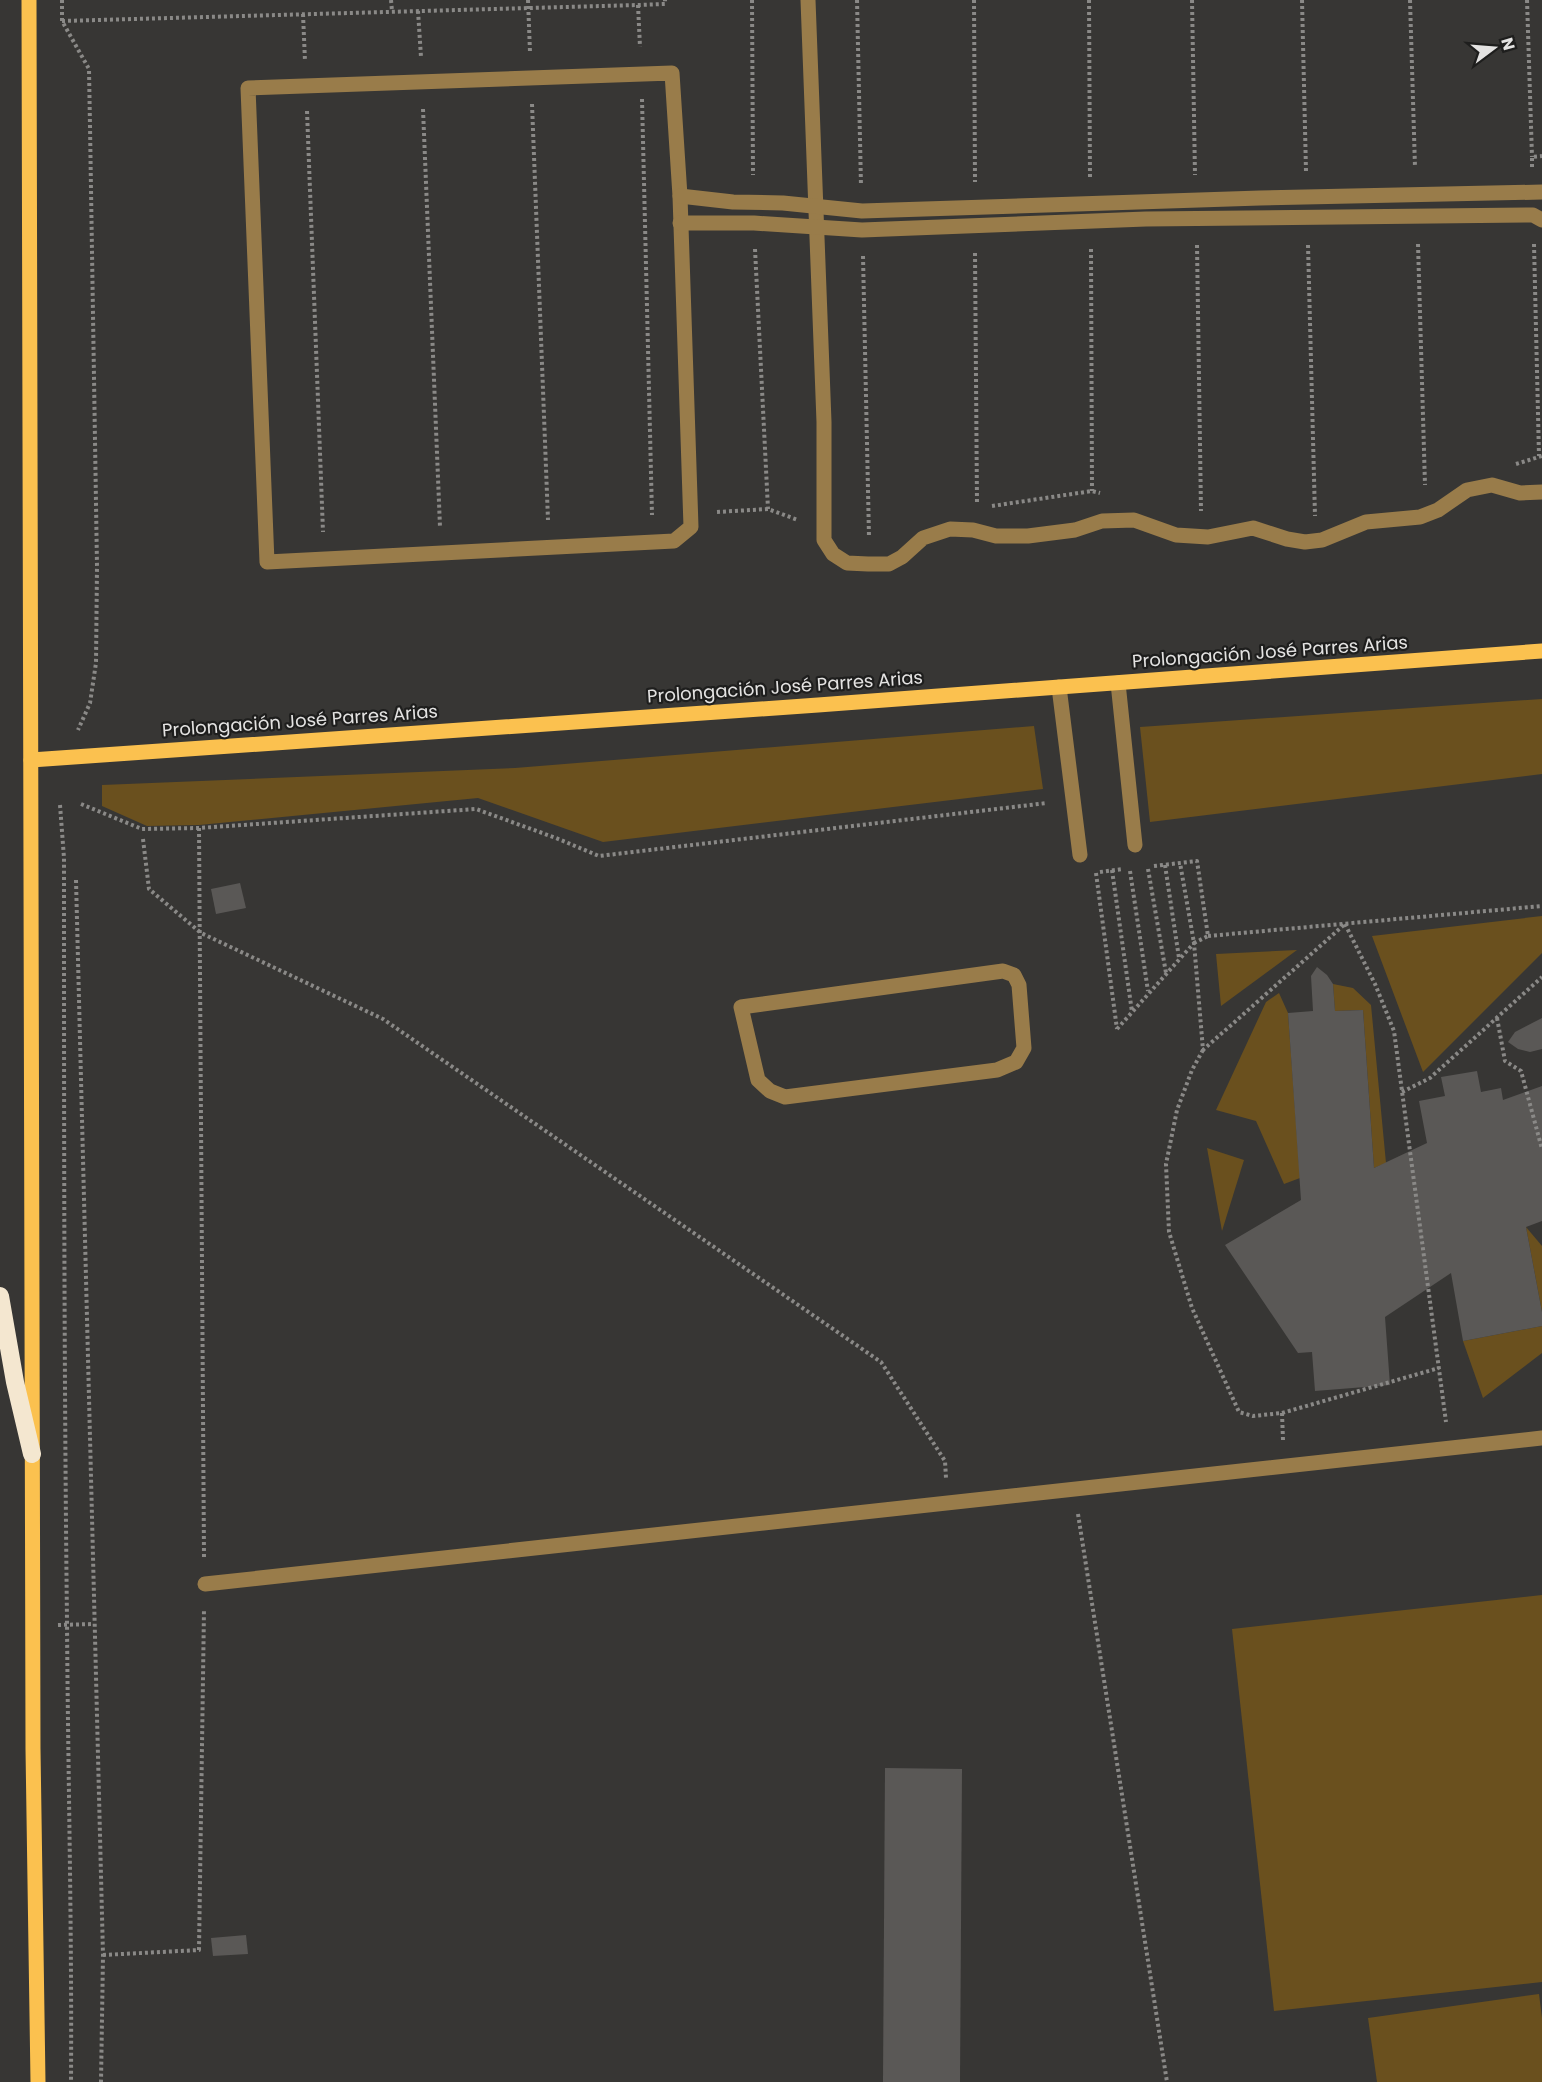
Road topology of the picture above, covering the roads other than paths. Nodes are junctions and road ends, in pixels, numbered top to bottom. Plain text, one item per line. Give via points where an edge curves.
1 (29, 0) edge
2 (808, 0) edge
3 (1537, 192) edge
4 (680, 196) junction
5 (817, 208) junction
6 (1538, 217) edge
7 (680, 223) junction
8 (817, 226) junction
9 (1542, 492) edge
10 (1541, 650) edge
11 (1118, 683) junction
12 (1059, 687) junction
13 (31, 760) junction
14 (1135, 845) dead end
15 (1080, 855) dead end
16 (741, 1007) joint
17 (0, 1296) edge
18 (1542, 1438) edge
19 (32, 1454) junction
20 (205, 1584) road end
21 (38, 2082) edge

1 - 13 main road
2 - 5 street
3 - 5 street via 862,211
4 - 5 street
4 - 7 street
4 - 7 street via 672,73 248,88 267,562 674,541 691,527
5 - 8 street
6 - 8 street via 1196,218 862,230
7 - 8 street
8 - 9 street via 824,540 833,554 847,563 889,564 923,538 950,529 1028,536 1075,530 1102,521 1134,520 1176,535 1208,537 1253,528 1305,542 1322,540 1366,522 1420,517 1467,490 1492,485 1520,493
10 - 11 main road, Prolongación José Parres Arias
11 - 12 main road, Prolongación José Parres Arias
11 - 14 street
12 - 13 main road, Prolongación José Parres Arias
12 - 15 street
13 - 19 main road
16 - 16 street via 758,1080 785,1097 997,1070 1016,1062 1024,1048 1019,985 1014,975 1002,972
17 - 19 highway
18 - 20 street
19 - 21 main road

